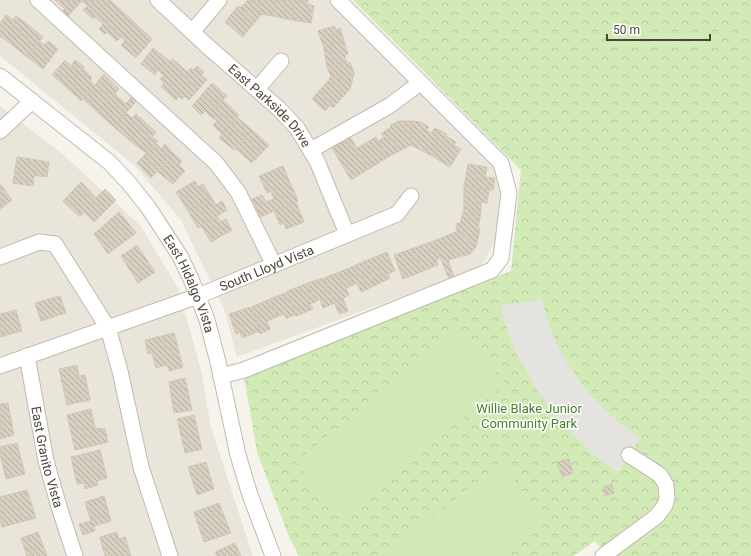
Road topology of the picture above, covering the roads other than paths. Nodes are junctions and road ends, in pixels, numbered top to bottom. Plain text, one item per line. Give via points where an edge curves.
1 (38, 0) edge
2 (158, 0) edge
3 (219, 0) edge
4 (338, 0) edge
5 (192, 32) junction
6 (281, 61) dead end
7 (0, 76) edge
8 (420, 83) junction
9 (257, 89) junction
10 (32, 101) junction
11 (0, 131) edge
12 (311, 150) junction
13 (411, 196) dead end
14 (347, 234) junction
15 (0, 257) edge
16 (274, 264) junction
17 (198, 296) junction
18 (108, 328) junction
19 (27, 356) junction
20 (0, 366) edge
21 (221, 376) junction
22 (629, 455) dead end
23 (75, 556) edge
24 (170, 556) edge
25 (274, 556) edge
26 (603, 556) edge

1 - 16 street via 216,163 238,192
2 - 5 street, East Parkside Drive
3 - 5 street
4 - 8 street
5 - 9 street, East Parkside Drive
6 - 9 street
7 - 10 street, East Hidalgo Vista
8 - 12 street via 389,106
8 - 21 street via 501,163 509,193 501,258 492,270 244,370
9 - 12 street, East Parkside Drive via 297,128
10 - 11 street
10 - 17 street, East Hidalgo Vista via 109,162 128,182 148,206 180,256
12 - 14 street, East Parkside Drive
13 - 14 street, South Lloyd Vista via 397,214
14 - 16 street, South Lloyd Vista
15 - 18 street via 38,242 56,244
16 - 17 street, South Lloyd Vista
17 - 18 street, South Lloyd Vista
17 - 21 street, East Hidalgo Vista via 207,320
18 - 19 street, South Lloyd Vista
18 - 24 street via 141,467
19 - 20 street, South Lloyd Vista
19 - 23 street, East Granito Vista via 46,461
21 - 25 street, East Hidalgo Vista via 238,455 250,495
22 - 26 street via 660,475 666,485 667,498 656,516

